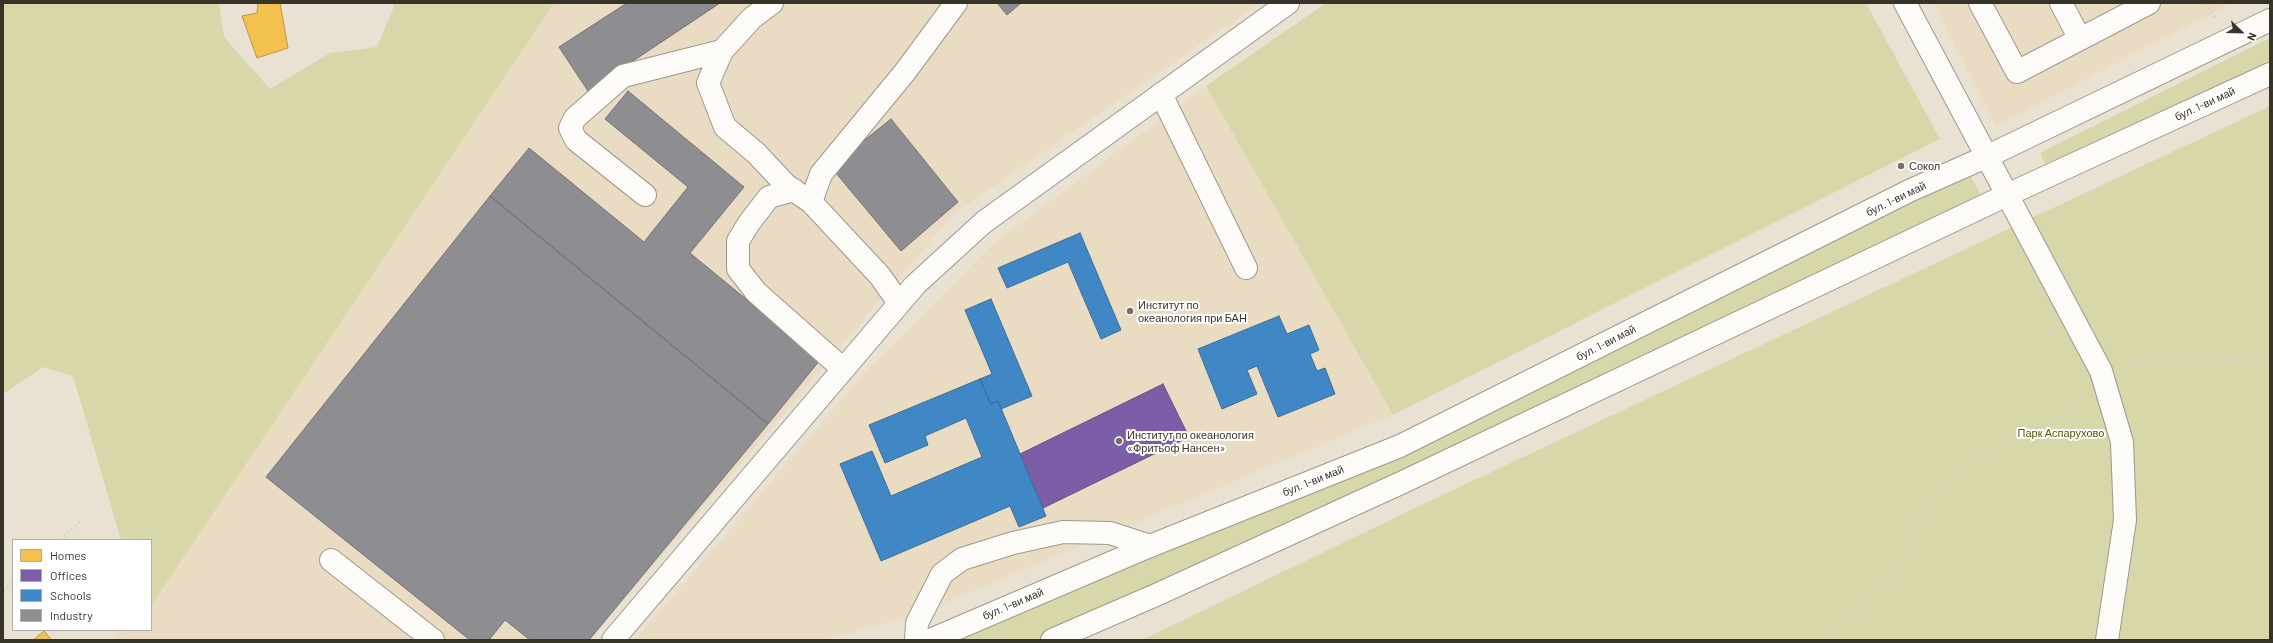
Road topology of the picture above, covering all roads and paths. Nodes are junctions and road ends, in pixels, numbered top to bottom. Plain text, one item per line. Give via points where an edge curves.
1 (772, 3) edge
2 (956, 3) edge
3 (1288, 3) edge
4 (1905, 3) edge
5 (1980, 3) edge
6 (2061, 3) edge
7 (2149, 3) edge
8 (2270, 20) edge
9 (2080, 40) junction
10 (722, 51) junction
11 (2270, 74) edge
12 (1161, 94) junction
13 (1986, 157) junction
14 (645, 194) dead end
15 (2007, 195) junction
16 (802, 196) junction
17 (1246, 268) dead end
18 (899, 303) junction
19 (2270, 358) edge
20 (843, 369) junction
21 (2101, 371) junction
22 (80, 522) dead end
23 (61, 539) edge
24 (1150, 546) junction
25 (331, 560) dead end
26 (12, 583) edge
27 (3, 591) edge
28 (434, 640) edge
29 (613, 640) edge
30 (916, 640) edge
31 (930, 640) edge
32 (1052, 640) edge
33 (1821, 640) edge
34 (2107, 640) edge

1 - 10 main road via 752,18
2 - 16 main road via 905,72
3 - 12 main road
4 - 13 main road
5 - 9 main road via 2017,72
6 - 9 main road
7 - 9 main road
8 - 13 main road, бул. 1-ви май
10 - 14 main road via 623,76 575,118 570,128 576,140
10 - 16 main road via 708,83 726,127
11 - 15 main road, бул. 1-ви май
12 - 17 main road
12 - 18 main road via 984,222
13 - 15 main road
13 - 24 main road, бул. 1-ви май via 1911,190 1400,446
15 - 21 main road
15 - 32 main road, бул. 1-ви май via 1401,483
16 - 18 main road via 880,276
16 - 20 main road via 769,197 748,222 738,241 738,269 756,292
18 - 20 main road
19 - 21 path via 2148,363
20 - 29 main road
21 - 33 path via 2093,385 2066,415 1977,459 1927,498 1901,570
21 - 34 main road via 2122,442 2125,520
22 - 23 path
24 - 30 main road via 1110,533 1063,532 1012,543 962,559 942,574 917,623
24 - 31 main road, бул. 1-ви май
25 - 28 main road
26 - 27 path

